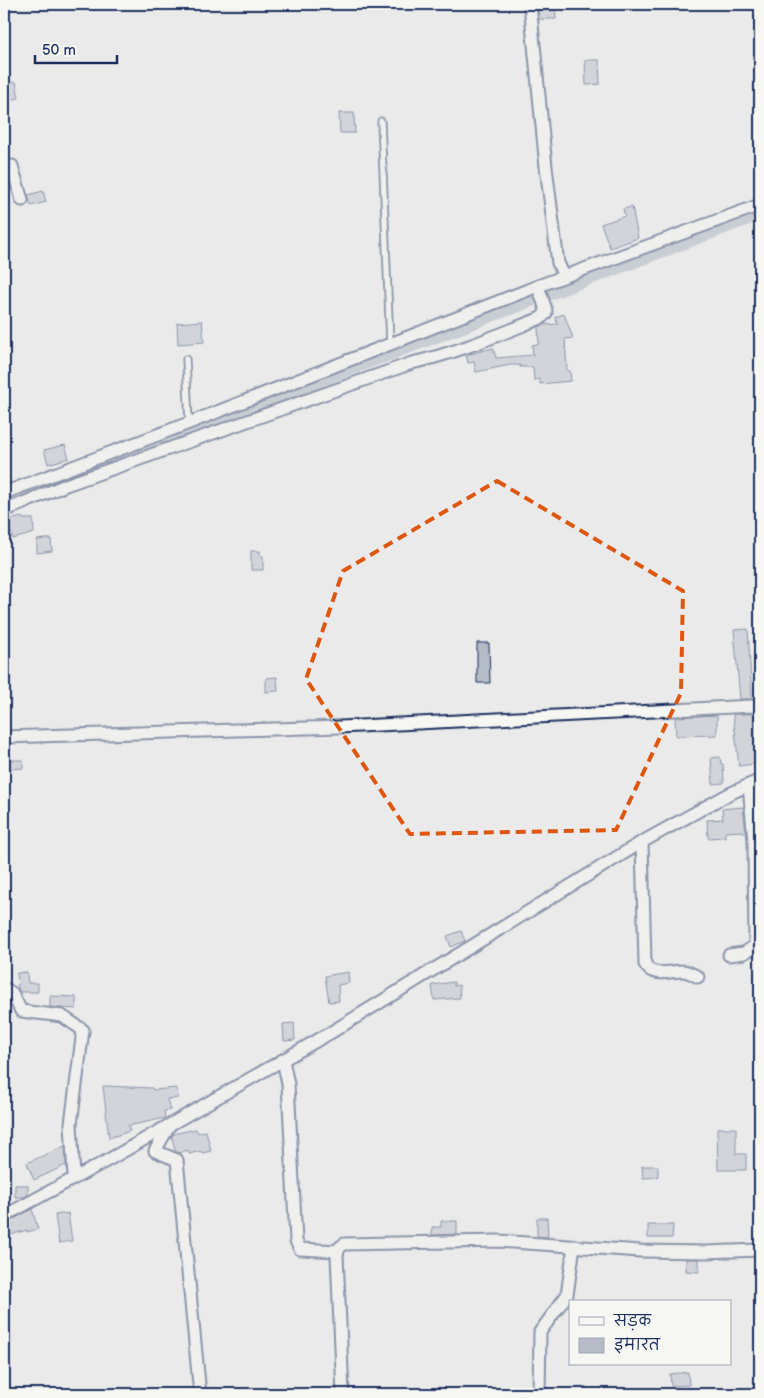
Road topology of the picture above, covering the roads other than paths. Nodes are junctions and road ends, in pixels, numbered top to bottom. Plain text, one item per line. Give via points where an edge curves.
1 (530, 4) edge
2 (381, 121) dead end
3 (4, 166) edge
4 (22, 200) dead end
5 (760, 205) edge
6 (564, 276) junction
7 (540, 291) junction
8 (390, 344) junction
9 (186, 359) dead end
10 (189, 423) junction
11 (4, 493) edge
12 (4, 511) edge
13 (760, 708) edge
14 (4, 737) edge
15 (760, 780) edge
16 (749, 785) junction
17 (642, 842) junction
18 (729, 955) dead end
19 (698, 977) dead end
20 (4, 988) edge
21 (283, 1060) junction
22 (170, 1125) junction
23 (74, 1177) junction
24 (4, 1216) edge
25 (574, 1246) junction
26 (760, 1250) edge
27 (338, 1251) junction
28 (200, 1394) edge
29 (343, 1394) edge
30 (539, 1394) edge

1 - 6 street via 546,167 558,263
2 - 8 lane
3 - 4 street via 12,166
5 - 6 street
6 - 7 street
7 - 8 street
7 - 12 street via 546,310 541,318 473,345 412,363 66,485
8 - 10 street
9 - 10 lane
10 - 11 street
13 - 14 street via 340,727
15 - 16 street
16 - 17 street
16 - 18 street via 754,842 755,946
17 - 19 street via 645,964 654,973 684,971
17 - 21 street
20 - 23 street via 12,993 21,1011 62,1016 83,1030 71,1124
21 - 22 street
21 - 27 street via 288,1084 296,1240 300,1249
22 - 23 street
22 - 28 street via 155,1151 177,1160
23 - 24 street
25 - 26 street via 640,1251
25 - 27 street via 447,1241 348,1244
25 - 30 street via 568,1295 540,1332
27 - 29 street

